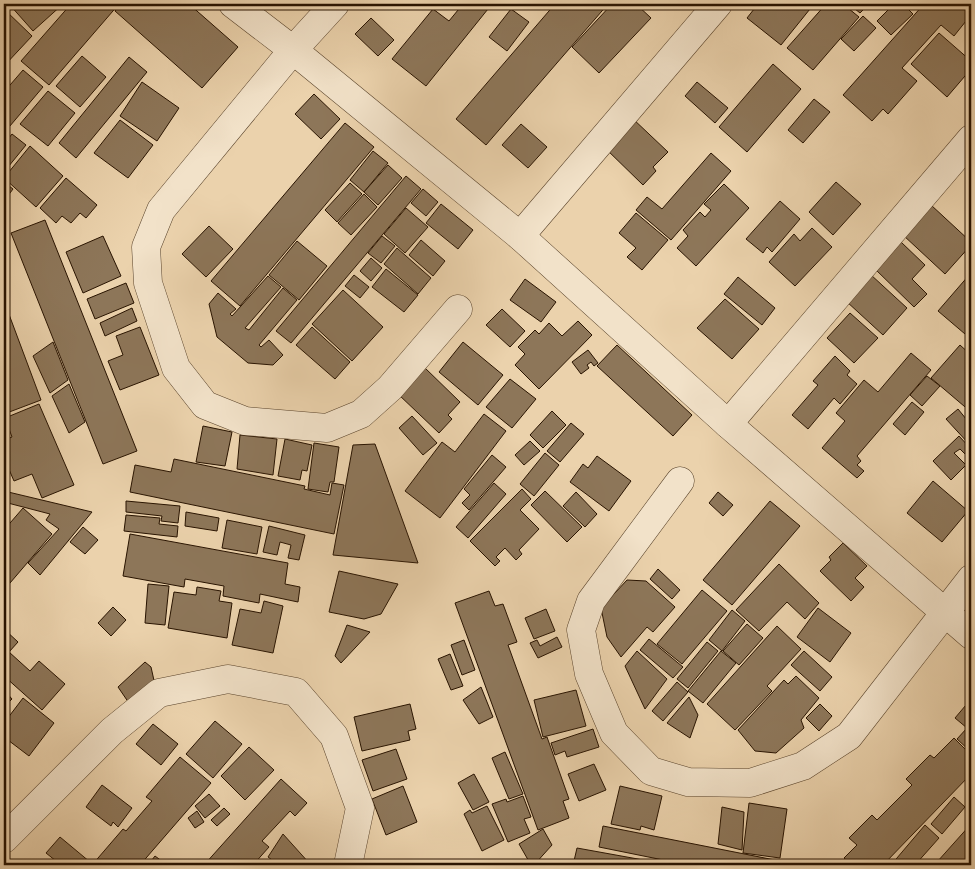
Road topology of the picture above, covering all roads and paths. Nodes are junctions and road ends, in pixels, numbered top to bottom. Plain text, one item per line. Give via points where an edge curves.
1 (233, 4) edge
2 (335, 4) edge
3 (718, 4) edge
4 (293, 50) junction
5 (971, 140) edge
6 (520, 236) junction
7 (458, 309) dead end
8 (728, 424) junction
9 (680, 481) dead end
10 (971, 579) edge
11 (944, 612) junction
12 (971, 635) edge
13 (4, 838) edge
14 (348, 865) edge

1 - 4 street
2 - 4 street
3 - 6 street
4 - 6 street
4 - 7 street via 161,210 146,247 148,283 176,368 205,405 245,421 327,428 361,414 390,388
5 - 8 street
6 - 8 street
8 - 11 street
9 - 11 street via 591,601 581,630 589,674 614,734 650,771 688,782 750,783 803,766 849,736
10 - 11 street
11 - 12 street
13 - 14 street via 112,731 159,693 228,678 296,692 334,736 360,808

